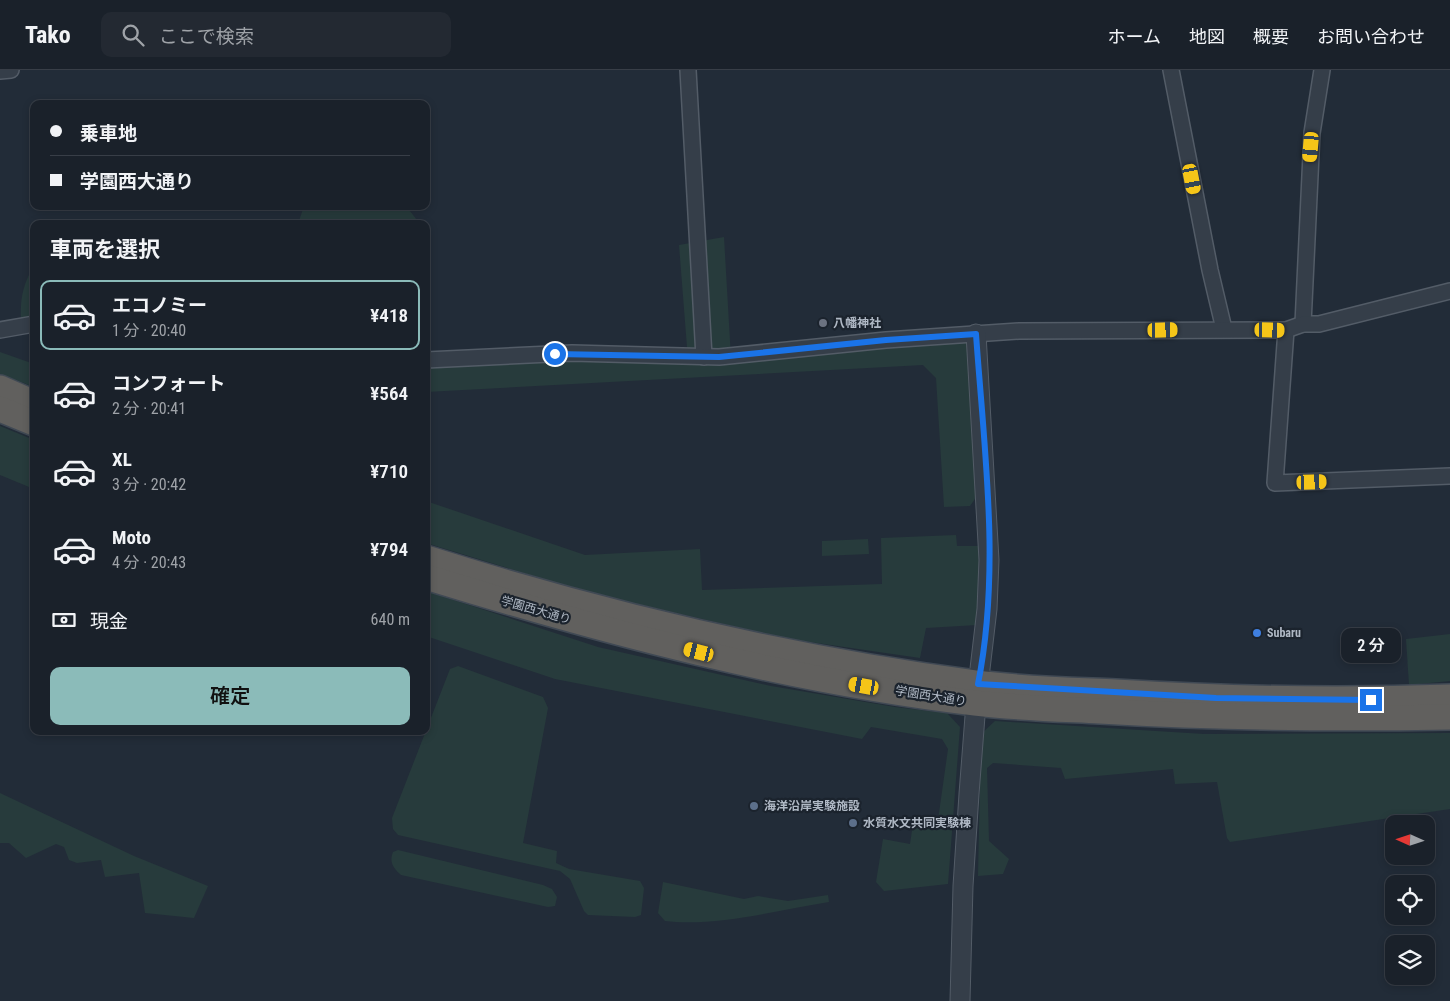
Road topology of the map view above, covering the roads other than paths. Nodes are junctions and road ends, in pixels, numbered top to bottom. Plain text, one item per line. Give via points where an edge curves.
1 (11, 70) edge
2 (688, 70) edge
3 (1171, 70) edge
4 (1322, 70) edge
5 (0, 71) edge
6 (1450, 291) edge
7 (1303, 324) junction
8 (30, 325) edge
9 (1224, 329) junction
10 (0, 330) edge
11 (1286, 330) junction
12 (976, 334) junction
13 (704, 357) junction
14 (430, 360) edge
15 (0, 388) edge
16 (30, 401) edge
17 (0, 409) edge
18 (30, 421) edge
19 (1450, 476) edge
20 (430, 559) edge
21 (430, 578) edge
22 (977, 693) junction
23 (1450, 697) edge
24 (1344, 709) junction
25 (1450, 717) edge
26 (960, 1001) edge

1 - 5 street
2 - 13 street
3 - 9 street
4 - 7 street via 1311,142
6 - 7 street via 1319,324
7 - 11 street
8 - 10 street
9 - 11 street
9 - 12 street
11 - 19 street via 1275,483
12 - 13 street
12 - 22 street via 989,560
13 - 14 street via 572,353
15 - 16 highway
17 - 18 highway
20 - 22 highway, 学園西大通り via 528,590 702,635
21 - 22 highway, 学園西大通り via 544,613 792,673
22 - 24 highway, 学園西大通り via 1215,718
22 - 26 street via 963,886
23 - 24 highway, 学園西大通り
24 - 25 highway, 学園西大通り

